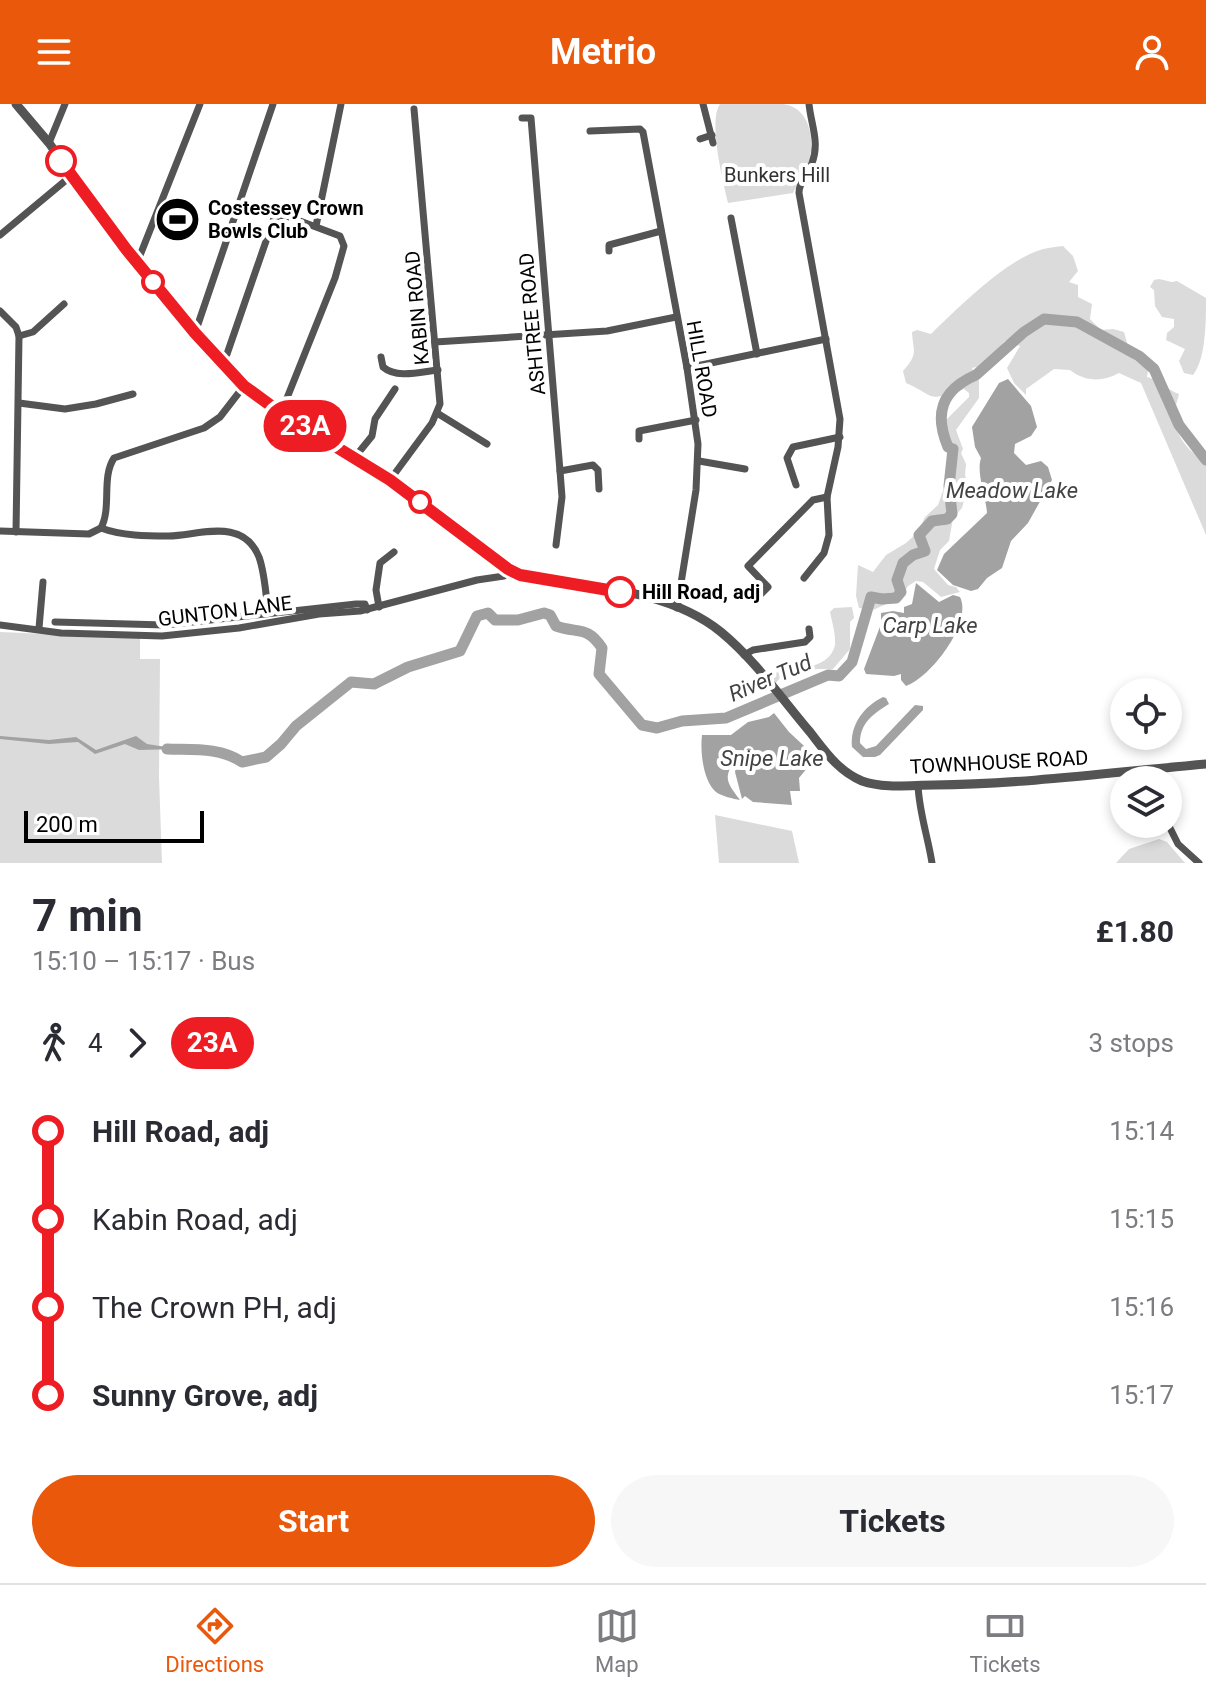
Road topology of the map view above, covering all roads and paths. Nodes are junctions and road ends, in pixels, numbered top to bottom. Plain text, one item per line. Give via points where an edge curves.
1 (16, 104) edge
2 (65, 104) edge
3 (200, 104) edge
4 (273, 104) edge
5 (341, 104) edge
6 (703, 104) edge
7 (809, 104) edge
8 (417, 114) dead end
9 (522, 118) dead end
10 (593, 129) dead end
11 (700, 139) dead end
12 (49, 143) junction
13 (71, 176) junction
14 (731, 218) dead end
15 (316, 226) junction
16 (661, 231) junction
17 (0, 235) edge
18 (609, 251) dead end
19 (137, 263) junction
20 (58, 305) dead end
21 (0, 311) edge
22 (676, 317) junction
23 (195, 333) junction
24 (548, 334) junction
25 (19, 336) junction
26 (826, 339) junction
27 (435, 342) junction
28 (757, 354) junction
29 (381, 357) dead end
30 (221, 362) junction
31 (687, 368) junction
32 (438, 370) junction
33 (391, 372) junction
34 (379, 375) dead end
35 (244, 386) junction
36 (395, 389) dead end
37 (126, 393) dead end
38 (19, 403) junction
39 (281, 413) junction
40 (437, 413) junction
41 (696, 420) junction
42 (636, 421) dead end
43 (840, 437) junction
44 (487, 444) dead end
45 (355, 457) junction
46 (699, 461) junction
47 (745, 469) dead end
48 (560, 471) junction
49 (390, 480) junction
50 (796, 485) dead end
51 (599, 489) dead end
52 (827, 497) junction
53 (101, 528) junction
54 (0, 531) edge
55 (16, 532) junction
56 (559, 540) dead end
57 (394, 552) dead end
58 (508, 569) junction
59 (804, 578) dead end
60 (43, 582) dead end
61 (757, 598) dead end
62 (379, 607) junction
63 (677, 608) junction
64 (367, 610) junction
65 (268, 613) junction
66 (55, 622) dead end
67 (0, 625) edge
68 (39, 628) junction
69 (809, 629) dead end
70 (744, 655) junction
71 (1206, 764) edge
72 (1182, 766) edge
73 (1110, 772) edge
74 (918, 785) junction
75 (1175, 838) edge
76 (932, 863) edge
77 (1199, 863) edge

1 - 12 street
2 - 12 street
3 - 19 street
4 - 23 street
5 - 15 street
6 - 11 street via 713,139
7 - 26 street via 816,150 799,193
8 - 27 street, KABIN ROAD
9 - 24 street, ASHTREE ROAD via 531,118
10 - 16 street, HILL ROAD via 645,134
12 - 13 street
13 - 17 street
13 - 19 street
14 - 28 street
15 - 30 street via 284,215 274,218
15 - 39 street via 337,233 344,246
16 - 18 street via 609,245
16 - 22 street, HILL ROAD
19 - 23 street
20 - 25 street via 33,332
21 - 25 street
22 - 24 street via 607,331
22 - 31 street, HILL ROAD
23 - 30 street
24 - 27 street
24 - 48 street, ASHTREE ROAD
25 - 38 street
26 - 28 street
26 - 43 street
27 - 32 street, KABIN ROAD
28 - 31 street
29 - 33 street
30 - 35 street
31 - 41 street, HILL ROAD
32 - 33 street
32 - 40 street, KABIN ROAD
33 - 34 street
35 - 39 street
35 - 53 street via 204,428 114,458
36 - 45 street
37 - 38 street via 65,409
38 - 55 street
39 - 45 street
40 - 44 street
40 - 49 street
41 - 42 street via 639,435
41 - 46 street, HILL ROAD
43 - 50 street via 801,440 793,447 787,458
43 - 52 street
45 - 49 street
46 - 47 street
46 - 63 street, HILL ROAD
48 - 51 street via 593,465
48 - 56 street, ASHTREE ROAD
49 - 58 street
52 - 59 street via 829,535 824,553 814,574
52 - 61 street via 813,500 745,569 770,590
53 - 55 street via 89,534
53 - 65 street via 116,534 169,536 216,529 243,537 258,555
54 - 55 street
57 - 62 street via 380,563
58 - 62 street, GUNTON LANE via 504,576
58 - 63 street, TOWNHOUSE ROAD
60 - 68 street via 37,596
62 - 64 street, GUNTON LANE
63 - 70 street, TOWNHOUSE ROAD via 721,632
64 - 65 street, GUNTON LANE via 365,604 356,604
64 - 68 street, GUNTON LANE via 162,636
65 - 66 street, GUNTON LANE via 165,625
67 - 68 street, GUNTON LANE
69 - 70 street via 805,642
70 - 74 street, TOWNHOUSE ROAD via 848,774 875,784
71 - 72 street, TOWNHOUSE ROAD
73 - 74 street, TOWNHOUSE ROAD
74 - 76 street
75 - 77 street

